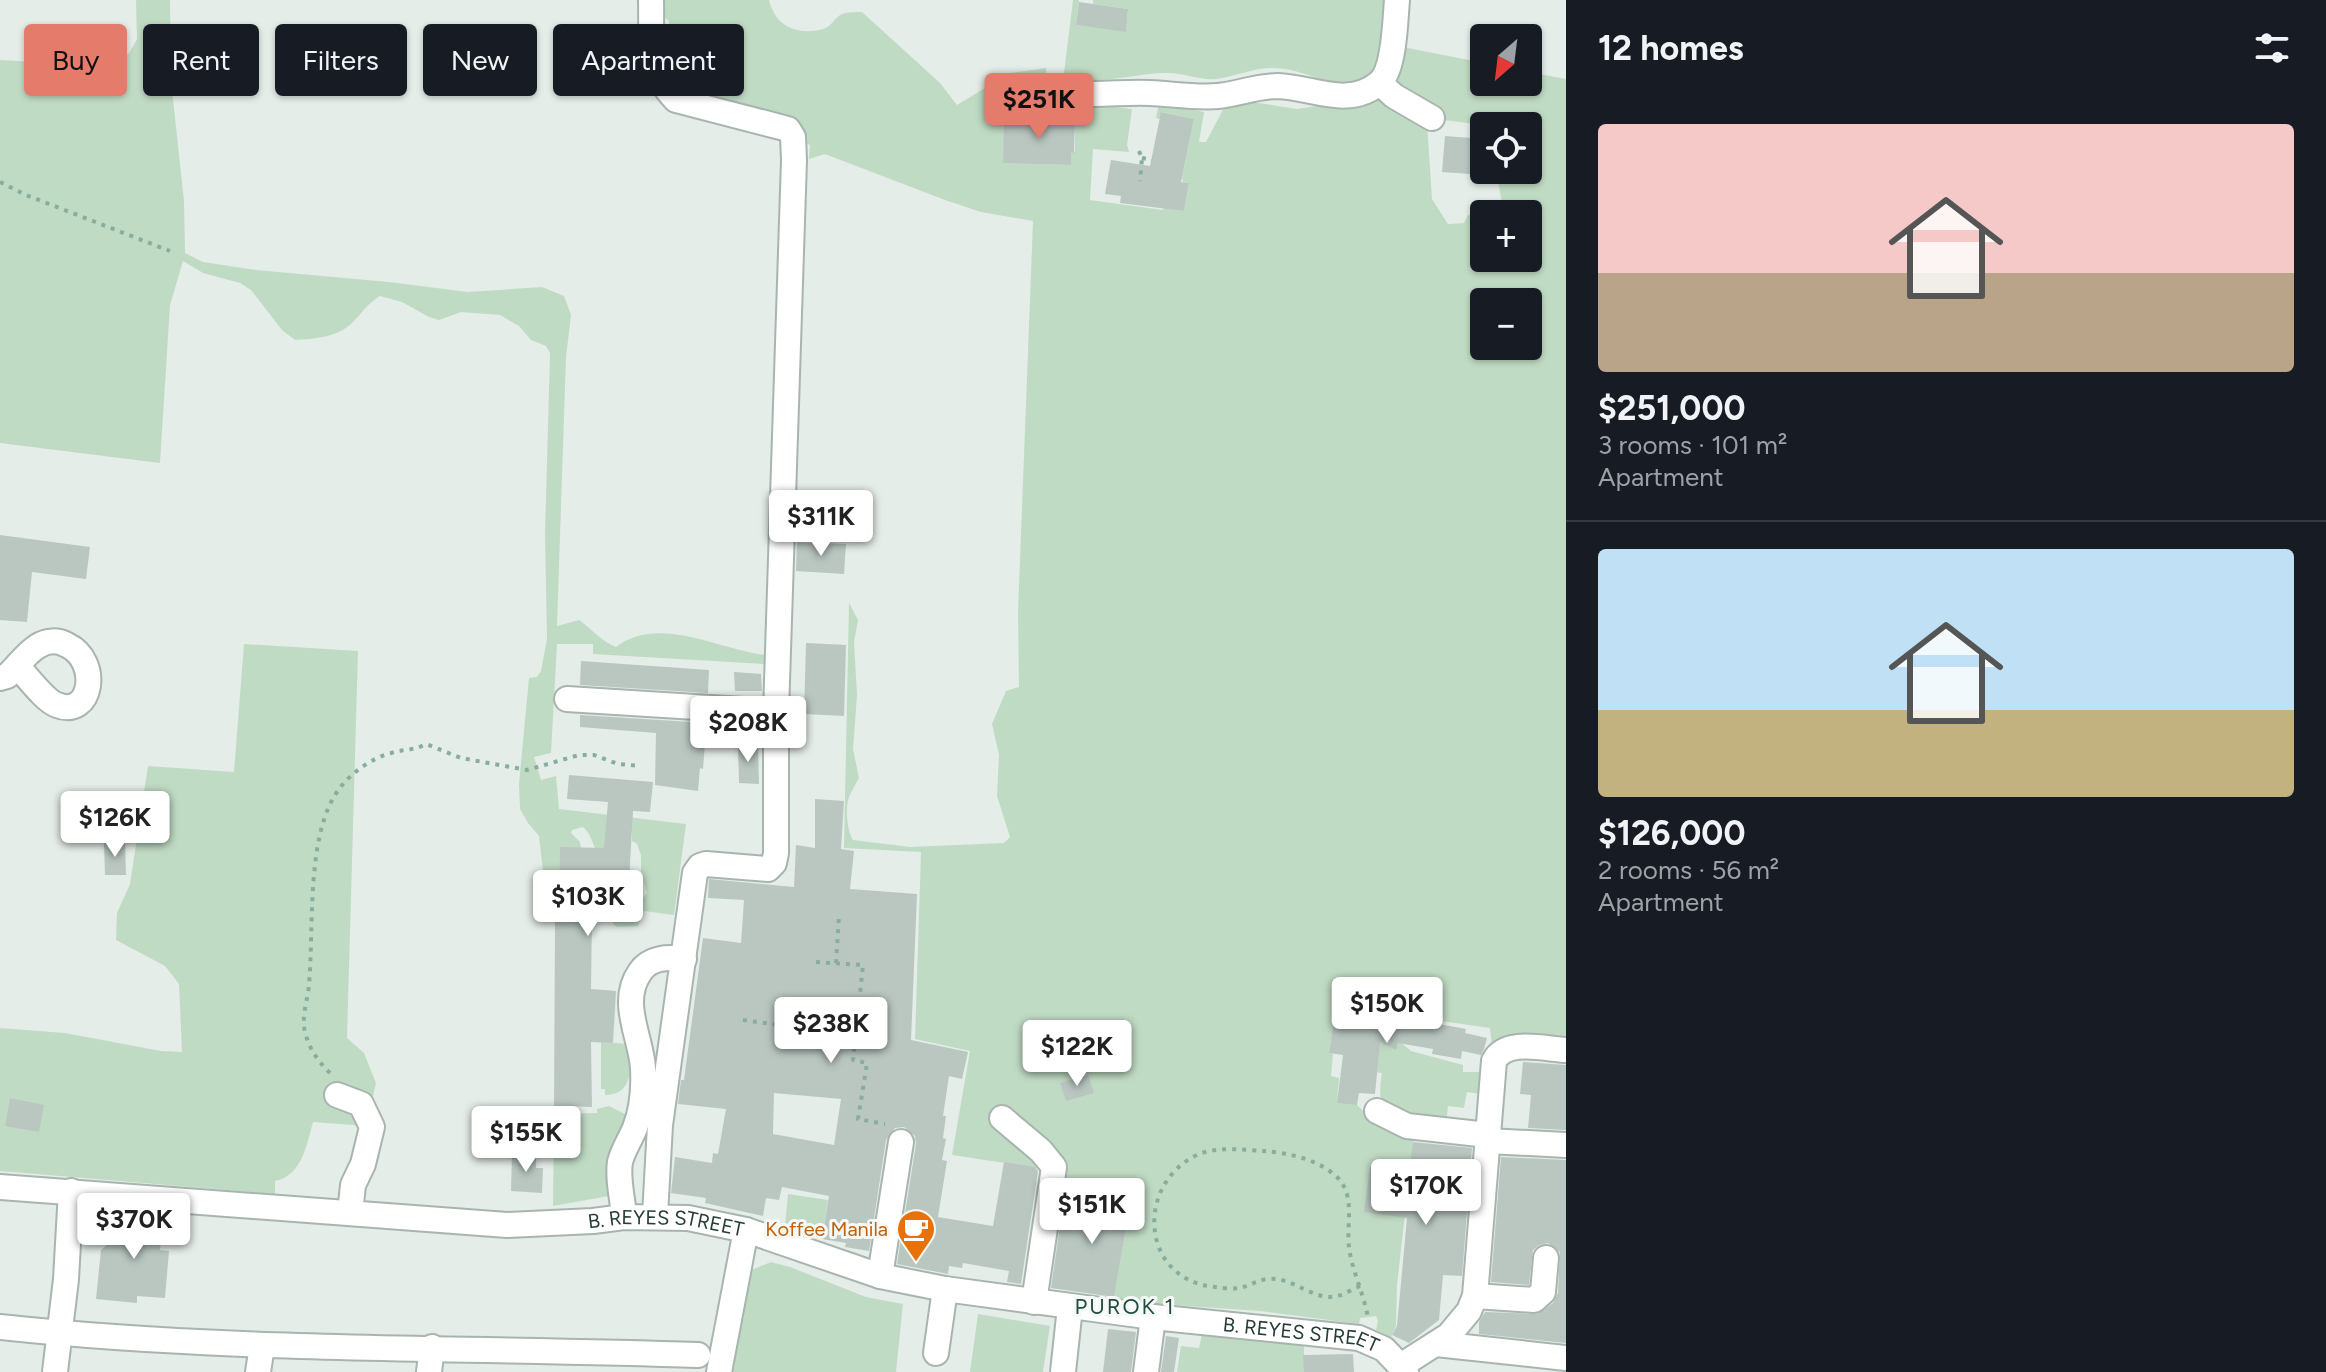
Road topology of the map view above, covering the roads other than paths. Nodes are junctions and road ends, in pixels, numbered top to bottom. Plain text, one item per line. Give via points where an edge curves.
1 (651, 0) edge
2 (1397, 0) edge
3 (1380, 83) junction
4 (1094, 94) dead end
5 (1432, 118) dead end
6 (567, 699) dead end
7 (776, 712) junction
8 (684, 959) junction
9 (1566, 1050) edge
10 (337, 1095) road end
11 (1377, 1111) dead end
12 (1002, 1118) dead end
13 (1488, 1138) junction
14 (901, 1145) road end
15 (1566, 1145) edge
16 (0, 1187) edge
17 (71, 1191) junction
18 (350, 1213) junction
19 (655, 1216) junction
20 (624, 1217) junction
21 (746, 1230) junction
22 (1546, 1258) dead end
23 (880, 1276) junction
24 (945, 1289) junction
25 (1475, 1296) junction
26 (1034, 1302) junction
27 (1070, 1307) junction
28 (1153, 1317) junction
29 (0, 1327) edge
30 (58, 1333) junction
31 (1436, 1344) junction
32 (262, 1346) junction
33 (432, 1347) junction
34 (936, 1353) dead end
35 (698, 1355) dead end
36 (1566, 1358) edge
37 (610, 1362) edge
38 (1404, 1368) edge
39 (55, 1372) edge
40 (258, 1372) edge
41 (429, 1372) edge
42 (719, 1372) edge
43 (1063, 1372) edge
44 (1146, 1372) edge

1 - 7 street via 653,66 676,100 788,129 793,137
2 - 3 street via 1390,59
3 - 4 street via 1345,96 1278,86 1218,96
3 - 5 street
6 - 7 street
7 - 8 street via 774,863 761,870 706,864 696,870
8 - 19 street via 659,1136
8 - 20 street via 650,962 635,983 631,1006 643,1080 639,1116 619,1165
9 - 13 street via 1510,1047 1497,1054
10 - 18 street via 361,1104 372,1127 353,1185
11 - 13 street via 1407,1126
12 - 26 street via 1054,1167
13 - 15 street
13 - 25 street
14 - 23 street
16 - 17 street, B. REYES STREET
17 - 18 street, B. REYES STREET
17 - 30 street
18 - 20 street, B. REYES STREET via 507,1225
19 - 20 street, B. REYES STREET
19 - 21 street, B. REYES STREET
21 - 23 street, B. REYES STREET
21 - 42 street
22 - 25 street via 1543,1292 1534,1300
23 - 24 street, B. REYES STREET
24 - 26 street, B. REYES STREET
24 - 34 street
25 - 31 street via 1460,1324
26 - 27 street, B. REYES STREET
27 - 28 street, B. REYES STREET
27 - 43 street
28 - 38 street, B. REYES STREET via 1359,1338 1384,1349
28 - 44 street
29 - 30 street
30 - 32 street
30 - 39 street
31 - 36 street
31 - 38 street via 1410,1357
32 - 33 street
32 - 40 street
33 - 37 street
33 - 41 street
35 - 37 street

